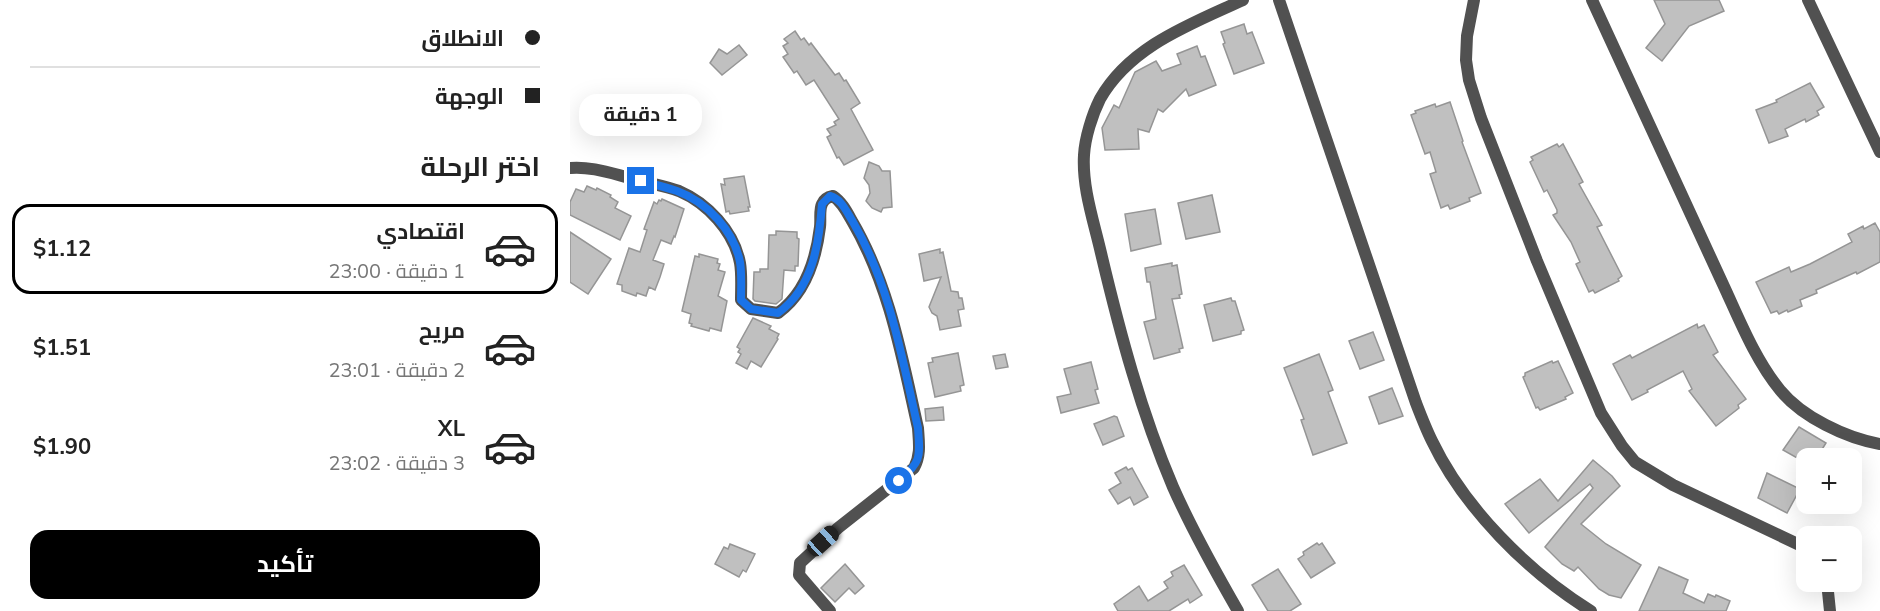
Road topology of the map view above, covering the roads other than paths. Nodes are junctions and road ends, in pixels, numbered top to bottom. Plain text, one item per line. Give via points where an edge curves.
1 (1243, 0) edge
2 (1279, 0) edge
3 (1474, 0) edge
4 (1592, 0) edge
5 (1808, 0) edge
6 (1880, 152) edge
7 (570, 168) edge
8 (1880, 444) edge
9 (1796, 543) edge
10 (1828, 592) edge
11 (830, 611) edge
12 (1238, 611) edge
13 (1591, 611) edge
14 (1830, 611) edge

1 - 12 street via 1171,34 1123,69 1099,101 1084,155 1087,193 1105,268 1152,435 1207,557
2 - 13 street via 1432,442 1481,516 1506,544
3 - 9 street via 1467,36 1469,81 1537,261 1601,413 1635,462 1673,485
4 - 8 street via 1761,361 1781,391 1817,421 1863,441
5 - 6 street
7 - 11 street via 593,169 678,191 696,201 720,222 734,243 740,262 741,300 751,309 778,313 803,286 812,263 822,204 833,196 844,207 873,259 884,289 920,449 914,468 800,563 799,575
10 - 14 street

